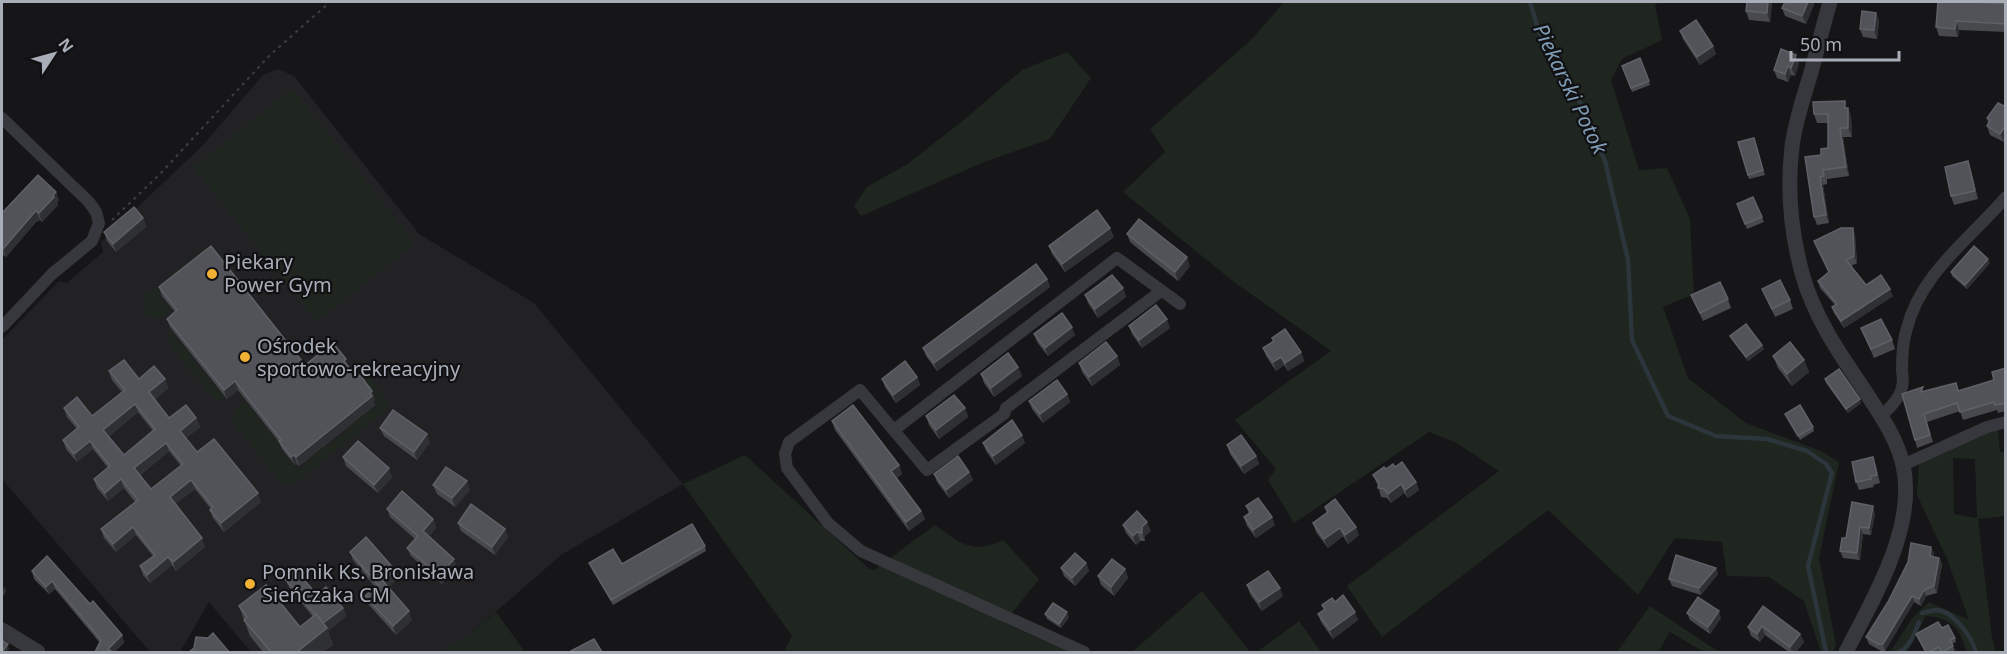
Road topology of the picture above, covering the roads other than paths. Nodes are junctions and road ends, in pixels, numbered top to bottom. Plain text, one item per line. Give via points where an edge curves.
1 (1830, 2) edge
2 (2, 118) edge
3 (2006, 197) edge
4 (1161, 291) junction
5 (1180, 304) dead end
6 (2, 327) edge
7 (1881, 416) junction
8 (2006, 422) edge
9 (894, 430) junction
10 (1903, 465) junction
11 (2, 630) edge
12 (38, 652) edge
13 (1084, 652) edge
14 (1846, 652) edge

1 - 7 street via 1798,116 1792,147 1790,205 1802,273 1814,306 1834,346
2 - 6 street via 89,202 99,224 94,237 25,300
3 - 7 street via 1948,257 1924,289 1906,328 1902,387 1892,406
4 - 5 street
4 - 9 street via 1116,258
4 - 9 street via 927,471
7 - 10 street
8 - 10 street
9 - 13 street via 860,390 789,442 785,454 787,468 828,523 861,551
10 - 14 street via 1905,488 1899,530 1883,580
11 - 12 street

